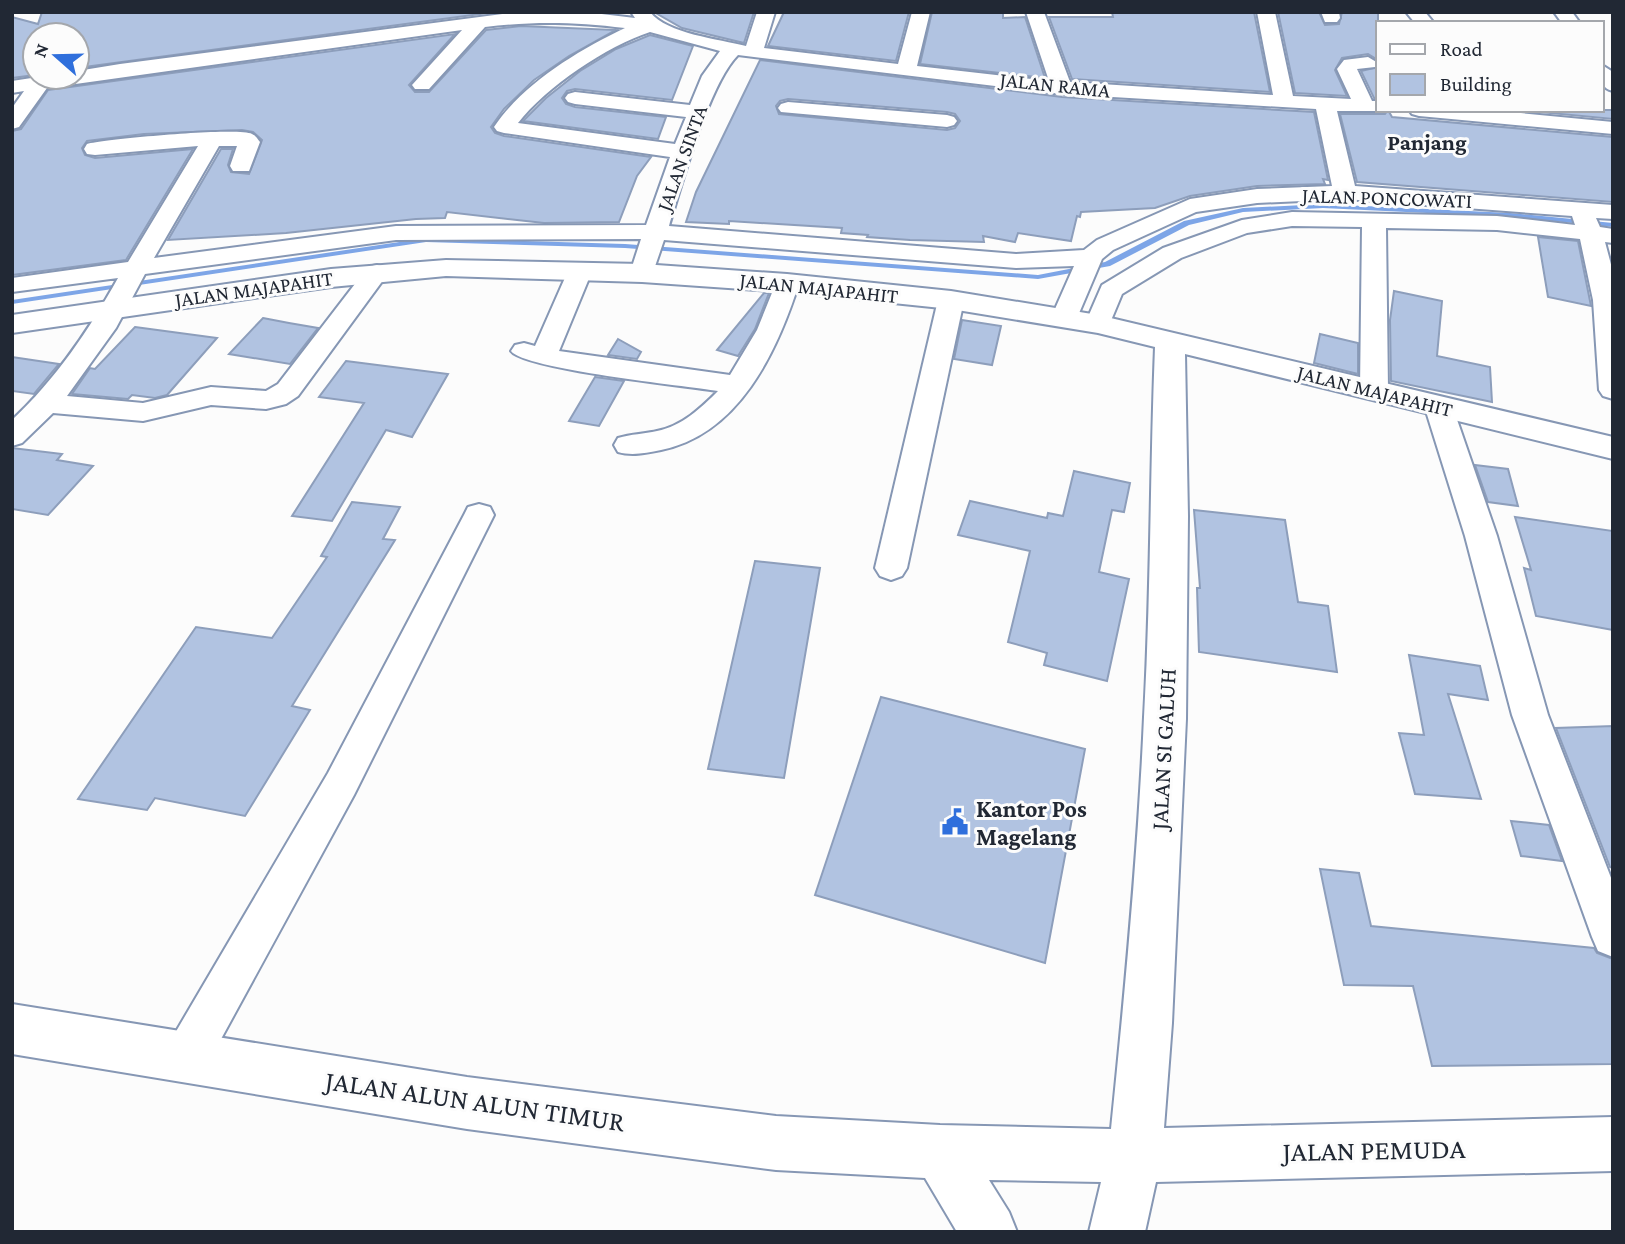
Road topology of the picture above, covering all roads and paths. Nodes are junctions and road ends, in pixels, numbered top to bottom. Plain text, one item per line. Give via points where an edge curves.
1 (766, 12) edge
2 (921, 12) edge
3 (1035, 12) edge
4 (1266, 12) edge
5 (645, 19) edge
6 (481, 21) junction
7 (743, 51) junction
8 (1368, 63) dead end
9 (906, 69) junction
10 (957, 74) junction
11 (91, 75) edge
12 (422, 85) dead end
13 (1062, 88) junction
14 (34, 91) edge
15 (575, 98) dead end
16 (1284, 100) junction
17 (1325, 104) junction
18 (1371, 106) edge
19 (788, 108) dead end
20 (698, 112) junction
21 (1441, 112) edge
22 (12, 123) edge
23 (1613, 128) edge
24 (213, 139) junction
25 (95, 149) dead end
26 (683, 152) junction
27 (241, 166) dead end
28 (1345, 192) junction
29 (1613, 212) edge
30 (1374, 222) junction
31 (1592, 225) edge
32 (649, 250) junction
33 (1089, 261) junction
34 (580, 271) junction
35 (377, 272) junction
36 (787, 283) junction
37 (12, 285) edge
38 (126, 287) junction
39 (951, 300) junction
40 (1069, 305) junction
41 (12, 324) edge
42 (1098, 324) junction
43 (1170, 341) junction
44 (737, 385) junction
45 (1374, 389) junction
46 (1613, 390) edge
47 (47, 403) junction
48 (1439, 408) junction
49 (12, 436) edge
50 (628, 444) dead end
51 (1613, 448) edge
52 (479, 515) dead end
53 (891, 568) dead end
54 (1613, 937) edge
55 (12, 1029) edge
56 (187, 1056) junction
57 (1613, 1144) edge
58 (940, 1152) junction
59 (1135, 1156) junction
60 (989, 1232) edge
61 (1117, 1232) edge

1 - 7 street, JALAN SINTA
2 - 9 street
3 - 13 street
4 - 16 street
5 - 6 street, JALAN RAMA via 605,22 572,15
5 - 7 street, JALAN RAMA via 672,34
5 - 26 street via 550,83 504,127
6 - 11 street, JALAN RAMA
6 - 12 street
7 - 9 street, JALAN RAMA
7 - 20 street, JALAN SINTA via 716,69
8 - 18 street via 1351,64 1347,69
9 - 10 street, JALAN RAMA
10 - 13 street, JALAN RAMA
10 - 19 street via 947,128
13 - 16 street, JALAN RAMA
14 - 22 street
15 - 20 street
16 - 17 street, JALAN RAMA
17 - 18 street, JALAN RAMA
17 - 28 street
20 - 26 street, JALAN SINTA
21 - 23 street
24 - 25 street
24 - 27 street via 246,139
24 - 38 street
26 - 32 street, JALAN SINTA
28 - 31 street, JALAN PONCOWATI
28 - 33 street, JALAN PONCOWATI via 1257,196 1190,206 1105,245
29 - 31 street, JALAN PONCOWATI
30 - 31 street
30 - 42 street via 1292,219 1242,227 1172,253 1111,289
30 - 45 street
31 - 46 street
32 - 33 street
32 - 34 street, JALAN MAJAPAHIT
32 - 36 street, JALAN MAJAPAHIT
32 - 38 street via 396,233
33 - 40 street
34 - 35 street, JALAN MAJAPAHIT via 446,268
34 - 44 street via 532,353
35 - 38 street, JALAN MAJAPAHIT
35 - 47 street via 288,390 276,398 211,396 143,412
36 - 39 street, JALAN MAJAPAHIT
36 - 44 street via 762,350
37 - 38 street
38 - 41 street, JALAN MAJAPAHIT
38 - 47 street via 103,328
39 - 40 street, JALAN MAJAPAHIT
39 - 53 street
40 - 42 street, JALAN MAJAPAHIT
42 - 43 street, JALAN MAJAPAHIT
43 - 45 street, JALAN MAJAPAHIT
43 - 59 street, JALAN SI GALUH via 1168,657
44 - 50 street via 688,430 666,439
45 - 48 street, JALAN MAJAPAHIT
47 - 49 street
48 - 51 street, JALAN MAJAPAHIT
48 - 54 street via 1481,536 1530,715
52 - 56 street via 341,785
55 - 56 street, JALAN ALUN ALUN TIMUR
56 - 58 street, JALAN ALUN ALUN TIMUR via 467,1103 776,1143
57 - 59 street, JALAN PEMUDA
58 - 59 street, JALAN ALUN ALUN TIMUR
58 - 60 street
59 - 61 street, JALAN SI GALUH

